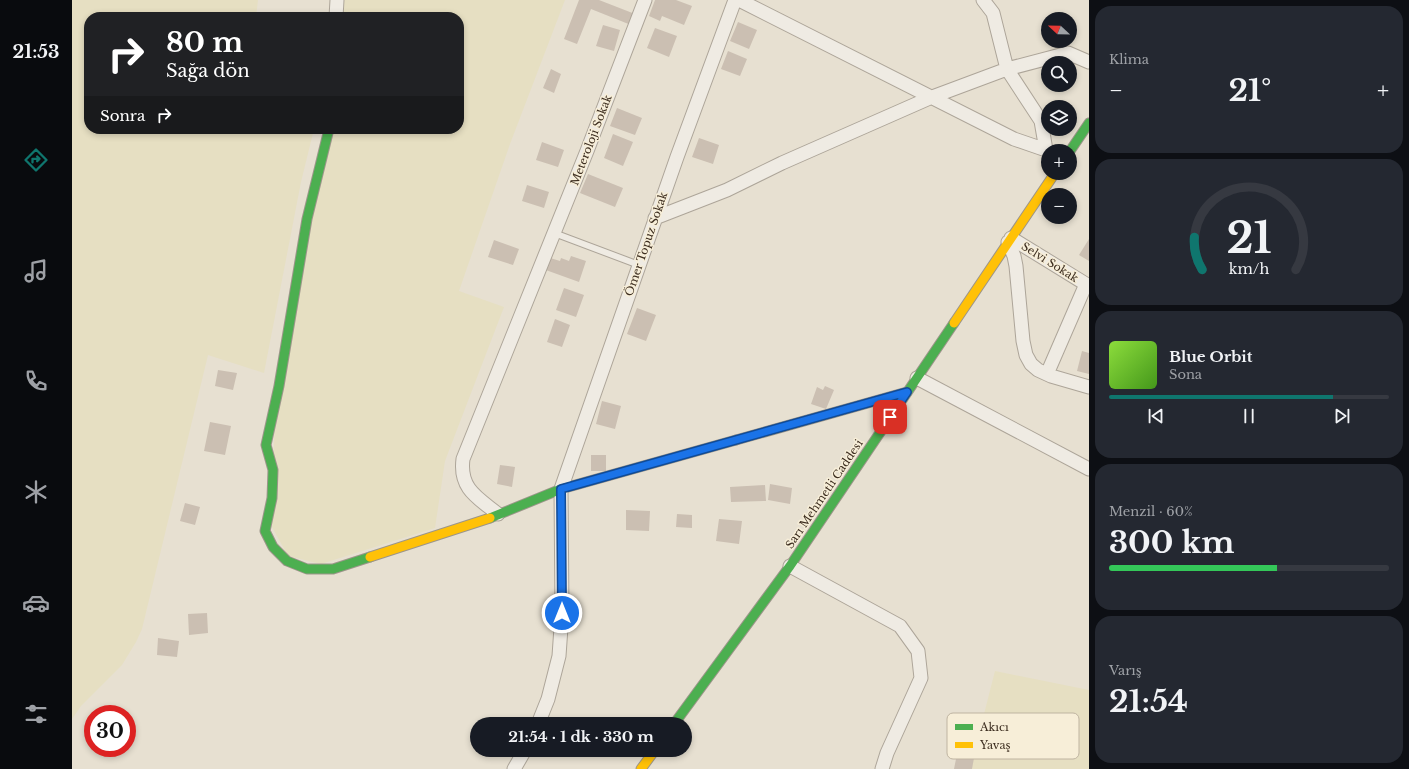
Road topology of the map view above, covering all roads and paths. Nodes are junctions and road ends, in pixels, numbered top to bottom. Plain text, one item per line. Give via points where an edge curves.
1 (338, 0) edge
2 (645, 0) edge
3 (735, 0) edge
4 (739, 0) edge
5 (984, 0) edge
6 (337, 12) edge
7 (1089, 62) edge
8 (1007, 69) junction
9 (932, 97) junction
10 (1089, 123) edge
11 (328, 134) edge
12 (1046, 144) edge
13 (1075, 144) edge
14 (1041, 149) edge
15 (1050, 180) edge
16 (655, 218) junction
17 (554, 233) junction
18 (1010, 240) junction
19 (639, 265) junction
20 (1087, 285) edge
21 (1047, 374) junction
22 (917, 378) junction
23 (1089, 387) edge
24 (907, 392) junction
25 (1089, 469) edge
26 (561, 489) junction
27 (498, 514) junction
28 (790, 566) junction
29 (541, 717) edge
30 (679, 717) edge
31 (521, 757) edge
32 (650, 757) edge
33 (514, 769) edge
34 (641, 769) edge
35 (882, 769) edge

1 - 6 street
2 - 17 street, Meteroloji Sokak
3 - 16 street, Ömer Topuz Sokak
4 - 9 street
5 - 8 street via 993,13
7 - 8 street via 1068,53
8 - 9 street
8 - 12 street via 1041,121
9 - 14 street via 1014,139
9 - 16 street via 727,190
10 - 13 street
11 - 27 street via 307,218 279,386 266,445 273,470 272,498 265,531 273,547 287,561 307,569 333,569
15 - 18 street, Sarı Mehmetli Caddesi
16 - 19 street, Ömer Topuz Sokak
17 - 19 lane
17 - 27 street, Meteroloji Sokak via 463,459 462,473 467,487
18 - 20 street, Selvi Sokak
18 - 21 street via 1016,266 1026,354 1031,364
18 - 22 street, Sarı Mehmetli Caddesi
19 - 26 street, Ömer Topuz Sokak
20 - 21 street
21 - 23 street
22 - 24 street, Sarı Mehmetli Caddesi
22 - 25 street
24 - 26 street
24 - 28 street, Sarı Mehmetli Caddesi
26 - 27 street
26 - 29 street, Ömer Topuz Sokak via 562,613 559,656
28 - 30 street, Sarı Mehmetli Caddesi
28 - 35 street via 900,626 918,651 921,678
31 - 33 street
32 - 34 street

